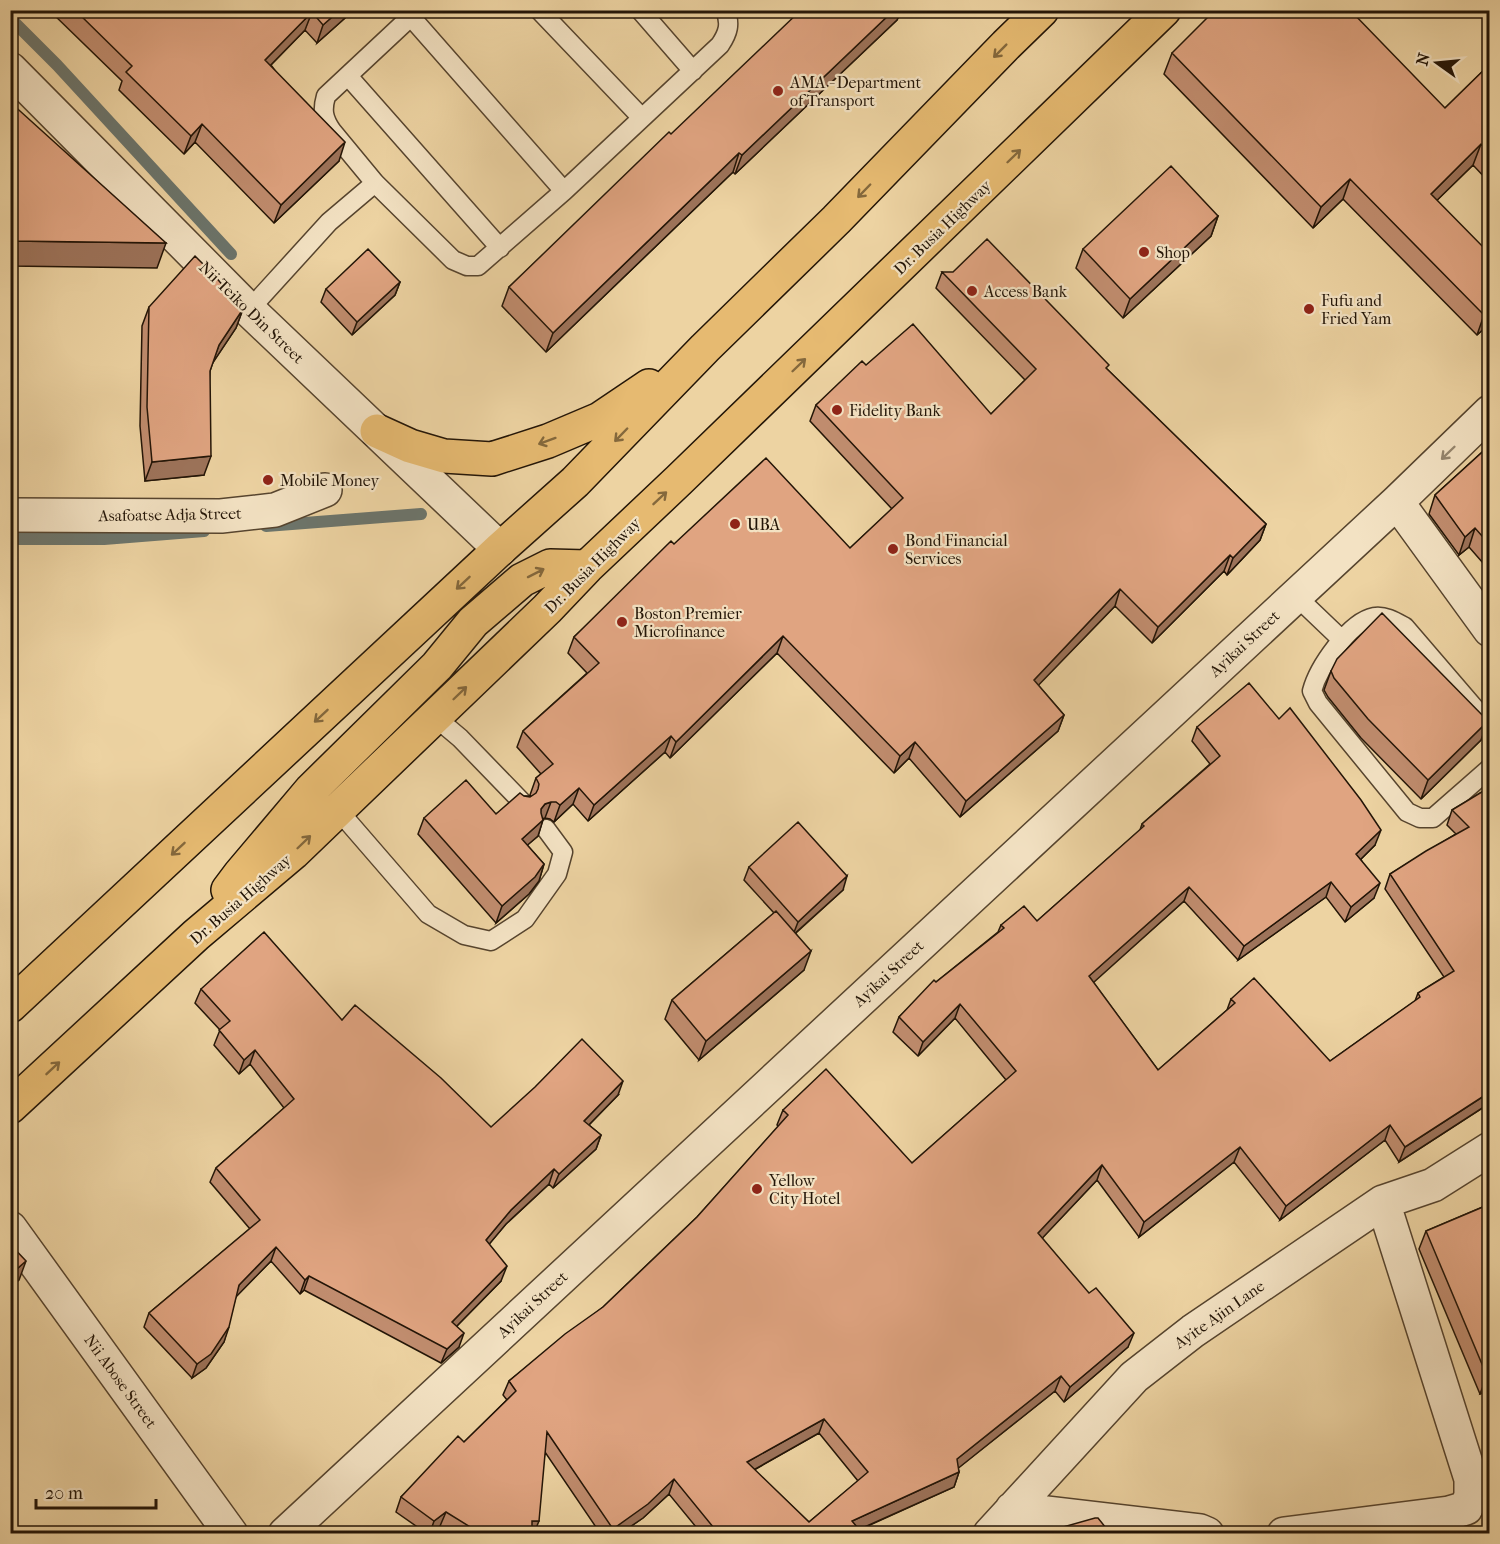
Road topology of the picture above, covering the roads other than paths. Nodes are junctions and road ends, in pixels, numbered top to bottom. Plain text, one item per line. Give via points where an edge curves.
1 (539, 10) edge
2 (640, 10) edge
3 (725, 10) edge
4 (1042, 10) edge
5 (1164, 10) edge
6 (415, 14) edge
7 (10, 69) edge
8 (693, 71) junction
9 (348, 76) junction
10 (642, 118) junction
11 (375, 183) junction
12 (564, 191) junction
13 (500, 248) junction
14 (249, 310) junction
15 (705, 348) junction
16 (1490, 412) edge
17 (377, 431) junction
18 (325, 490) dead end
19 (1397, 502) junction
20 (10, 515) edge
21 (500, 549) junction
22 (587, 567) junction
23 (1296, 596) junction
24 (1490, 630) edge
25 (1341, 639) junction
26 (435, 717) junction
27 (1490, 726) edge
28 (1490, 768) edge
29 (522, 802) edge
30 (338, 810) junction
31 (546, 829) edge
32 (196, 935) junction
33 (10, 1006) edge
34 (10, 1107) edge
35 (1490, 1149) edge
36 (1383, 1202) junction
37 (10, 1228) edge
38 (1012, 1509) junction
39 (231, 1533) edge
40 (285, 1533) edge
41 (990, 1533) edge
42 (1207, 1533) edge
43 (1284, 1533) edge

1 - 10 lane
2 - 8 lane
3 - 8 lane via 728,32
4 -> 15 highway
22 -> 5 highway, Dr. Busia Highway
6 - 9 lane
6 - 12 lane
7 - 14 street, Nii Teiko Din Street
8 - 10 lane
9 - 11 lane via 326,96 322,109 326,122
9 - 13 lane
10 - 12 lane
11 - 13 lane via 453,260 478,266
11 - 14 lane via 329,222
12 - 13 lane
14 - 17 street, Nii Teiko Din Street
15 -> 17 highway via 600,419 492,459 444,456
15 -> 21 highway via 575,482
16 -> 19 street, Ayikai Street
17 - 21 street, Nii Teiko Din Street
18 - 20 street, Asafoatse Adja Street via 275,510 221,516
19 - 23 street, Ayikai Street
19 - 24 street
21 -> 33 highway
26 -> 22 highway, Dr. Busia Highway
32 -> 22 highway via 240,874 304,798 437,666 473,622 522,580 550,566
23 - 25 lane
23 - 40 street, Ayikai Street
25 - 27 lane via 1362,621 1377,617 1405,627
25 - 28 lane via 1314,681 1312,691 1407,812 1432,818
26 - 29 lane
26 - 30 highway, Dr. Busia Highway
30 - 31 lane via 428,914 464,935 491,941 525,919 556,874 563,852
32 -> 30 highway, Dr. Busia Highway
34 -> 32 highway, Dr. Busia Highway
35 - 36 street, Ayite Ajin Lane via 1433,1185
36 - 38 street, Ayite Ajin Lane via 1193,1331 1134,1377
36 - 43 street via 1471,1479 1471,1496 1466,1508 1449,1513
37 - 39 street, Nii Abose Street
38 - 41 street, Ayite Ajin Lane
38 - 42 street

